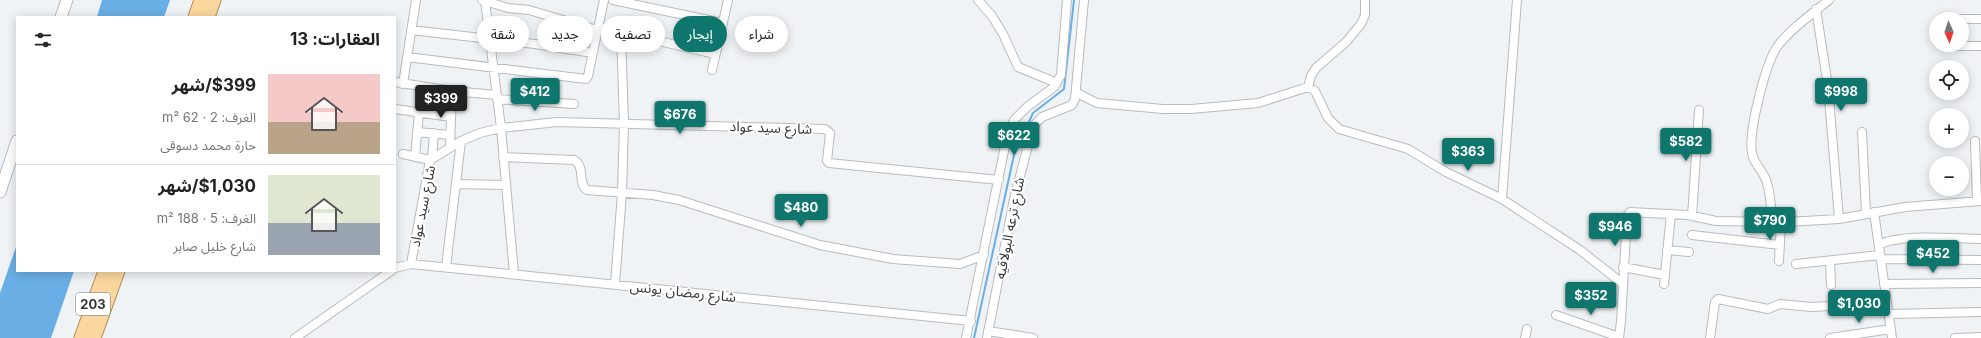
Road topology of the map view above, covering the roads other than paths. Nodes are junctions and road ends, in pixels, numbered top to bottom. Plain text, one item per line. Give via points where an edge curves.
1 (67, 0) edge
2 (201, 0) edge
3 (214, 0) edge
4 (416, 0) edge
5 (604, 0) edge
6 (613, 0) edge
7 (728, 0) edge
8 (978, 0) edge
9 (1067, 0) edge
10 (1084, 0) edge
11 (1365, 0) edge
12 (1517, 0) edge
13 (1829, 0) edge
14 (483, 1) edge
15 (1816, 9) junction
16 (61, 16) edge
17 (195, 16) edge
18 (208, 16) edge
19 (486, 16) edge
20 (690, 16) edge
21 (725, 16) edge
22 (1969, 19) edge
23 (1981, 19) edge
24 (598, 29) junction
25 (411, 30) junction
26 (601, 30) edge
27 (477, 37) edge
28 (665, 43) edge
29 (529, 44) edge
30 (1969, 46) edge
31 (1981, 46) edge
32 (491, 52) edge
33 (622, 52) edge
34 (593, 53) junction
35 (715, 54) joint
36 (407, 57) junction
37 (493, 68) junction
38 (712, 70) dead end
39 (399, 83) edge
40 (1057, 83) junction
41 (1308, 86) junction
42 (452, 92) junction
43 (1077, 93) junction
44 (497, 97) junction
45 (574, 104) dead end
46 (396, 109) edge
47 (1699, 110) dead end
48 (419, 113) junction
49 (451, 117) junction
50 (624, 123) junction
51 (500, 128) junction
52 (417, 132) junction
53 (1862, 132) dead end
54 (434, 133) junction
55 (450, 135) junction
56 (461, 141) junction
57 (1975, 141) dead end
58 (16, 144) edge
59 (450, 147) junction
60 (403, 154) dead end
61 (415, 157) junction
62 (503, 157) junction
63 (431, 158) junction
64 (1979, 167) edge
65 (999, 180) junction
66 (456, 184) junction
67 (506, 185) junction
68 (0, 192) edge
69 (622, 193) junction
70 (1502, 199) junction
71 (1979, 201) edge
72 (1870, 213) junction
73 (1671, 214) junction
74 (1692, 216) junction
75 (1839, 218) junction
76 (1772, 222) junction
77 (1781, 222) junction
78 (1692, 235) dead end
79 (1981, 239) edge
80 (1780, 245) junction
81 (1879, 245) junction
82 (1667, 250) junction
83 (1689, 252) dead end
84 (984, 255) junction
85 (1880, 257) junction
86 (1981, 260) edge
87 (1778, 261) dead end
88 (1830, 261) junction
89 (411, 264) junction
90 (1796, 264) dead end
91 (446, 267) junction
92 (1623, 267) junction
93 (396, 268) edge
94 (105, 272) edge
95 (118, 272) edge
96 (390, 272) edge
97 (514, 274) junction
98 (1665, 275) junction
99 (1981, 283) edge
100 (615, 284) junction
101 (1623, 284) junction
102 (1664, 284) dead end
103 (1884, 284) junction
104 (1831, 285) dead end
105 (1887, 303) junction
106 (1981, 312) edge
107 (1889, 314) junction
108 (1556, 315) dead end
109 (971, 321) junction
110 (1528, 329) dead end
111 (1891, 329) junction
112 (988, 334) edge
113 (1619, 337) edge
114 (1981, 337) edge
115 (81, 338) edge
116 (94, 338) edge
117 (295, 338) edge
118 (966, 338) edge
119 (1033, 338) edge
120 (1525, 338) edge
121 (1710, 338) edge
122 (1830, 338) edge
123 (1892, 338) edge
124 (1955, 338) edge

1 - 16 main road
2 - 17 main road
3 - 18 main road
4 - 25 street
5 - 24 street
6 - 20 street
7 - 21 street
8 - 40 street via 1003,34 1018,67
9 - 40 street via 1063,62
10 - 43 street
11 - 41 street via 1362,24 1316,68
12 - 70 street
13 - 15 street
14 - 19 street
14 - 24 street via 508,8 529,10
15 - 75 street via 1828,86
15 - 76 street via 1778,46 1772,56 1752,136 1754,162 1768,183
22 - 23 street
24 - 26 street
24 - 34 street
25 - 27 street
25 - 36 street
28 - 35 street
29 - 34 street
30 - 31 street
32 - 37 street
33 - 50 street
34 - 37 street via 588,76 584,80
35 - 38 street
36 - 37 street
36 - 39 street
37 - 44 street
39 - 42 street
40 - 65 street, شارع ترعه البولاقيه via 1014,120 1006,141
41 - 43 street via 1258,103 1191,109 1097,103
41 - 70 street via 1315,91 1328,118 1339,129 1408,149 1446,172
42 - 44 street
42 - 49 street
43 - 112 street, شارع ترعه البولاقيه via 1072,106 1042,117 1031,134 1014,199
44 - 45 street
44 - 51 street
46 - 48 street
47 - 74 street
48 - 49 street
48 - 52 street
49 - 55 street
50 - 51 street, شارع سيد عواد via 562,121
50 - 65 street, شارع سيد عواد via 826,129 830,133 827,161 829,163
50 - 69 street
51 - 56 street, شارع سيد عواد
51 - 62 street
52 - 54 street
52 - 61 street
53 - 72 street
54 - 55 street
54 - 63 street
55 - 59 street
56 - 59 street, شارع سيد عواد
56 - 66 street
57 - 64 street
58 - 68 main road
59 - 63 street, شارع سيد عواد
60 - 61 street
61 - 63 street
62 - 67 street
62 - 69 street via 574,160 580,166 584,189
63 - 89 street, شارع سيد عواد
64 - 71 street
65 - 84 street, شارع ترعه البولاقيه
66 - 67 street
66 - 91 street
67 - 97 street
69 - 84 street via 679,200 820,244 893,259 960,264
69 - 100 street
70 - 101 street via 1580,250
71 - 72 street via 1905,207
72 - 75 street
72 - 81 street
73 - 74 street
73 - 82 street
73 - 92 street via 1628,214
74 - 76 street via 1716,221
75 - 77 street
76 - 77 street
77 - 80 street
78 - 80 street
79 - 81 street via 1900,239
80 - 87 street
81 - 85 street
82 - 83 street
82 - 98 street
84 - 109 street, شارع ترعه البولاقيه
85 - 86 street
85 - 88 street
85 - 103 street
88 - 90 street
88 - 104 street
89 - 91 street, شارع رمضان يونس
89 - 93 street, شارع رمضان يونس
91 - 97 street, شارع رمضان يونس
92 - 98 street
92 - 101 street
94 - 115 main road, 203
95 - 116 main road, 203
96 - 117 street
97 - 100 street, شارع رمضان يونس
98 - 102 street
99 - 103 street
100 - 109 street, شارع رمضان يونس
101 - 113 street
103 - 105 street
105 - 107 street
105 - 121 street via 1811,307 1778,304 1768,309 1720,299 1715,302
106 - 107 street
107 - 111 street
108 - 113 street
109 - 118 street, شارع ترعه البولاقيه
110 - 120 street
111 - 122 street
111 - 123 street
112 - 119 street
114 - 124 street

